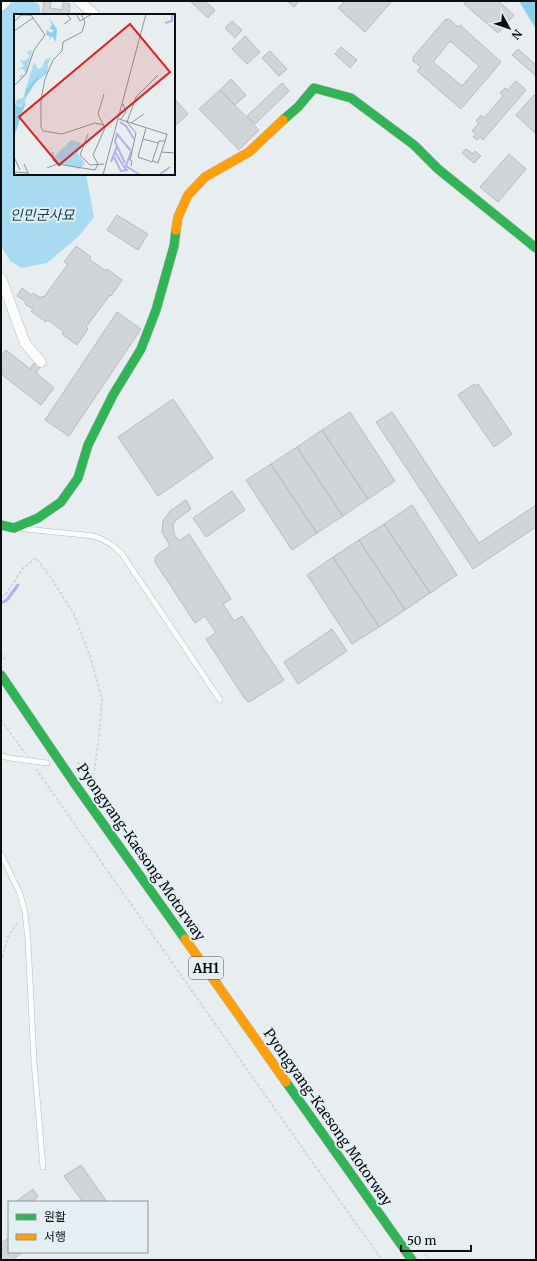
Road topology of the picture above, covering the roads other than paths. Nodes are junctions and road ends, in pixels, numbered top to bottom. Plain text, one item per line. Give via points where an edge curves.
1 (6, 1) edge
2 (79, 1) edge
3 (1, 6) edge
4 (94, 14) edge
5 (536, 248) edge
6 (1, 278) edge
7 (41, 362) dead end
8 (1, 525) edge
9 (14, 528) junction
10 (1, 675) edge
11 (220, 700) dead end
12 (38, 750) dead end
13 (1, 756) edge
14 (49, 766) joint
15 (1, 854) edge
16 (44, 1167) dead end
17 (412, 1260) edge

1 - 3 street
2 - 4 street
5 - 9 main road via 374,114 351,98 314,88 298,107 249,152 205,177 188,195 178,217 163,289 141,349 113,395 88,445 78,478 61,502 38,518
6 - 7 street via 25,343
8 - 9 main road
9 - 11 lane via 94,536 113,545 122,554
10 - 17 main road, Pyongyang-Kaesong Motorway / AH1 via 86,800
12 - 14 main road
13 - 14 lane
15 - 16 lane via 20,894 25,912 34,1062

